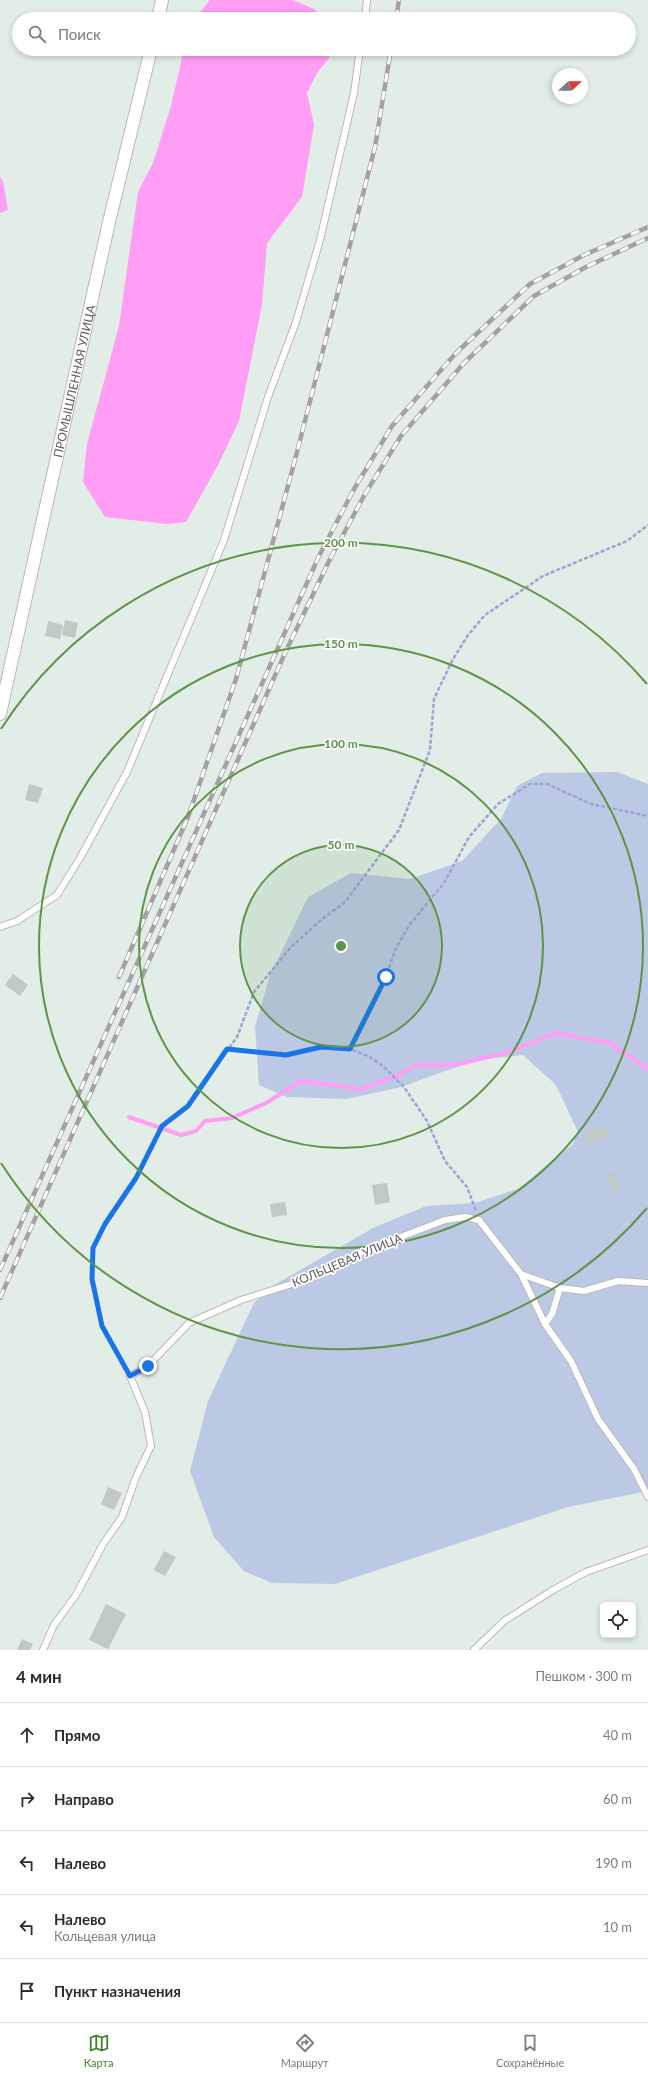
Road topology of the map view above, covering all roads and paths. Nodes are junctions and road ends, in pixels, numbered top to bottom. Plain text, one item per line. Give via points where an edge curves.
1 (162, 0) edge
2 (368, 0) edge
3 (159, 12) edge
4 (366, 12) edge
5 (149, 56) edge
6 (359, 56) edge
7 (648, 525) edge
8 (1, 708) edge
9 (648, 816) edge
10 (0, 927) edge
11 (227, 1049) junction
12 (350, 1049) junction
13 (479, 1220) junction
14 (521, 1274) junction
15 (648, 1283) edge
16 (560, 1288) junction
17 (545, 1324) junction
18 (130, 1376) junction
19 (648, 1497) edge
20 (648, 1550) edge
21 (43, 1650) edge
22 (474, 1650) edge

1 - 3 street
2 - 4 lane
5 - 8 street, ПРОМЫШЛЕННАЯ УЛИЦА
6 - 10 lane via 354,93 320,240 296,322 268,397 224,540 127,772 80,858 57,895 17,921
7 - 11 path via 627,541 543,576 485,615 468,635 434,699 430,750 399,830 344,904 322,919 291,947 254,992 236,1037
9 - 12 path via 591,804 546,784 530,784 498,804 469,837 444,883 410,924 395,950 386,977
11 - 12 path via 286,1055 321,1047
11 - 18 path via 188,1106 162,1126 136,1178 105,1224 93,1248 92,1279 102,1326
12 - 13 path via 368,1056 383,1066 404,1087 427,1121 445,1161 467,1187
13 - 14 lane
13 - 18 lane, КОЛЬЦЕВАЯ УЛИЦА via 465,1217 445,1220 364,1251 311,1278 241,1300 189,1323 148,1366
14 - 16 lane
14 - 17 lane
15 - 16 lane via 618,1281 584,1291
16 - 17 lane via 552,1314
17 - 19 lane via 571,1361 598,1419 634,1469
18 - 21 lane via 144,1412 151,1446 136,1477 122,1517 103,1544 76,1595 54,1625
20 - 22 lane via 586,1572 553,1590 504,1621

